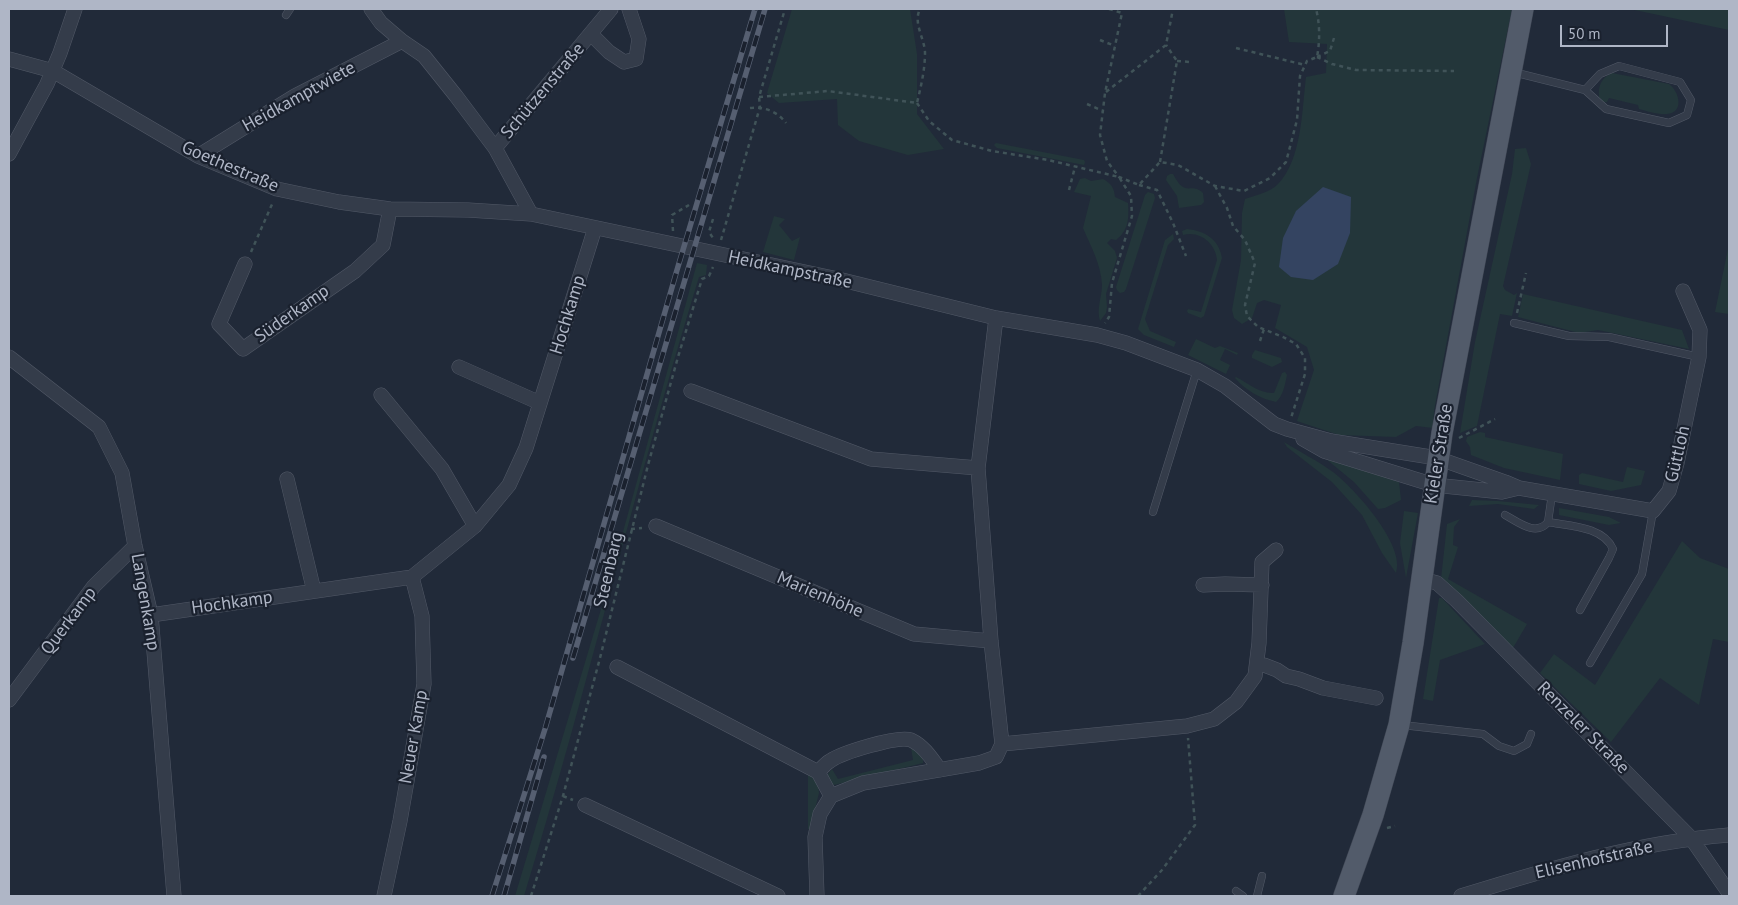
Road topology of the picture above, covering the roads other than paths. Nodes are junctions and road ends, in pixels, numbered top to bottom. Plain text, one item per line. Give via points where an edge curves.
1 (75, 9) edge
2 (371, 9) edge
3 (611, 9) edge
4 (629, 9) edge
5 (1523, 9) edge
6 (591, 34) junction
7 (402, 41) junction
8 (9, 59) edge
9 (1510, 71) junction
10 (53, 72) junction
11 (1585, 90) junction
12 (495, 148) junction
13 (9, 154) edge
14 (198, 156) junction
15 (390, 209) junction
16 (531, 214) junction
17 (596, 228) junction
18 (245, 264) road end
19 (1683, 291) dead end
20 (996, 318) junction
21 (1514, 323) road end
22 (9, 357) edge
23 (1699, 357) junction
24 (458, 367) dead end
25 (1197, 370) junction
26 (691, 391) dead end
27 (381, 395) dead end
28 (540, 403) junction
29 (1287, 429) junction
30 (1437, 458) junction
31 (978, 468) junction
32 (288, 479) dead end
33 (1434, 485) junction
34 (1519, 488) junction
35 (1552, 494) junction
36 (1653, 511) junction
37 (1154, 512) dead end
38 (1505, 515) dead end
39 (1548, 522) junction
40 (475, 526) junction
41 (656, 526) dead end
42 (135, 546) junction
43 (1276, 550) dead end
44 (412, 577) junction
45 (1422, 578) junction
46 (1203, 585) dead end
47 (1262, 586) junction
48 (314, 591) junction
49 (1580, 610) dead end
50 (151, 615) junction
51 (990, 641) junction
52 (1590, 663) dead end
53 (1257, 665) junction
54 (617, 667) dead end
55 (1376, 698) dead end
56 (9, 700) edge
57 (1399, 724) junction
58 (1531, 734) dead end
59 (1002, 744) junction
60 (940, 770) junction
61 (818, 772) junction
62 (831, 796) junction
63 (585, 805) dead end
64 (1729, 835) edge
65 (1691, 838) junction
66 (1262, 876) dead end
67 (1236, 892) dead end
68 (1729, 893) edge
69 (174, 896) edge
70 (384, 896) edge
71 (778, 896) edge
72 (817, 896) edge
73 (1243, 896) edge
74 (1257, 896) edge
75 (1344, 896) edge
76 (1461, 896) edge

1 - 10 street
2 - 7 street via 381,23
3 - 6 street, Schützenstraße
4 - 6 street, Schützenstraße via 639,39 636,59 624,62
5 - 9 main road, Kieler Straße
6 - 12 street, Schützenstraße
7 - 12 street via 424,56
7 - 14 street, Heidkamptwiete via 295,96
8 - 10 street, Goethestraße
9 - 11 lane
9 - 30 main road, Kieler Straße
10 - 13 street
10 - 14 street, Goethestraße
11 - 11 lane via 1606,108 1669,123 1687,115 1691,100 1680,82 1619,66 1600,74
12 - 16 street
14 - 15 street, Goethestraße via 277,189
15 - 16 street, Goethestraße
15 - 18 street, Süderkamp via 384,245 355,271 243,349 219,324
16 - 17 street, Heidkampstraße
17 - 20 street, Heidkampstraße via 718,251
17 - 28 street, Hochkamp
19 - 23 street, Güttloh via 1700,330
20 - 25 street, Heidkampstraße via 1097,335
20 - 31 street
21 - 23 lane via 1569,336 1609,337
22 - 42 street, Langenkamp via 99,427 122,472
23 - 36 street, Güttloh via 1669,491
24 - 28 street
25 - 29 street, Heidkampstraße via 1226,386 1274,424
25 - 37 lane
26 - 31 street via 871,459
27 - 40 street via 442,468
28 - 40 street, Hochkamp via 526,448 509,485
29 - 30 street, Heidkampstraße via 1331,441
29 - 33 street, Heidkampstraße via 1324,451
30 - 33 main road, Kieler Straße
30 - 34 street
31 - 51 street
32 - 48 street
33 - 34 street via 1502,492
33 - 45 main road, Kieler Straße
34 - 35 street
35 - 36 street
35 - 39 lane
36 - 52 lane via 1642,574
38 - 39 lane via 1533,529 1540,529
39 - 49 lane via 1600,533 1610,541 1613,549
40 - 44 street, Hochkamp
41 - 51 street, Marienhöhe via 914,634
42 - 50 street, Langenkamp
42 - 56 street, Querkamp via 94,586
43 - 47 street via 1262,562
44 - 48 street, Hochkamp
44 - 70 street, Neuer Kamp via 422,616 424,684
45 - 57 main road, Kieler Straße
45 - 65 street, Renzeler Straße via 1437,583 1457,601
46 - 47 street
47 - 53 street
48 - 50 street, Hochkamp
50 - 69 street, Langenkamp
51 - 59 street
53 - 55 street via 1324,688
53 - 59 street via 1255,676 1236,702 1214,719 1187,726
54 - 61 street
57 - 58 lane via 1483,734 1499,746 1514,751 1527,744
57 - 75 main road, Kieler Straße via 1373,815
59 - 60 street via 996,757
60 - 61 street via 924,749 910,740 890,740 839,756
60 - 62 street via 863,783
61 - 62 street
62 - 72 street via 820,814 815,837
63 - 71 street
64 - 65 street, Elisenhofstraße
65 - 68 street, Renzeler Straße
65 - 76 street, Elisenhofstraße via 1602,856
66 - 74 lane
67 - 73 lane

